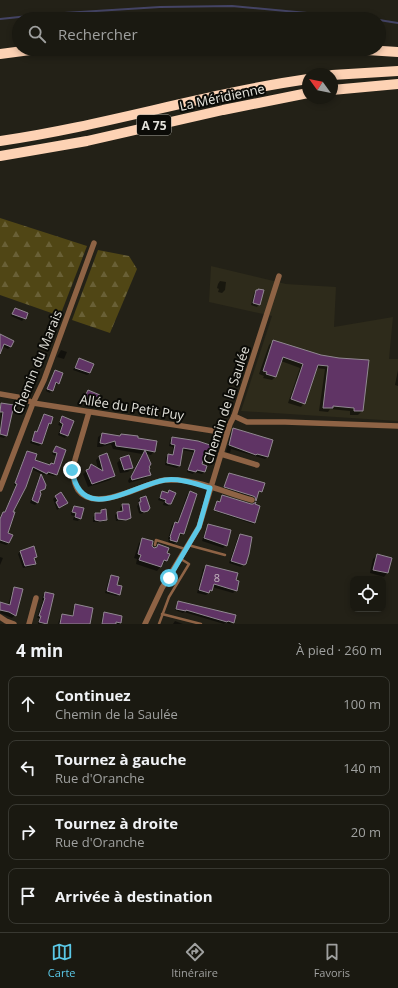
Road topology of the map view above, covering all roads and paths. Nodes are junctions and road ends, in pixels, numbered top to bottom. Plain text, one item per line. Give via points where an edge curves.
1 (386, 51) edge
2 (398, 52) edge
3 (12, 54) edge
4 (0, 56) edge
5 (398, 71) edge
6 (338, 75) edge
7 (302, 80) edge
8 (398, 84) edge
9 (338, 89) edge
10 (302, 94) edge
11 (0, 141) edge
12 (0, 156) edge
13 (94, 243) dead end
14 (279, 276) dead end
15 (0, 394) edge
16 (33, 403) junction
17 (90, 412) junction
18 (234, 416) junction
19 (398, 426) edge
20 (227, 433) junction
21 (221, 454) junction
22 (258, 465) dead end
23 (210, 488) junction
24 (0, 489) edge
25 (252, 500) dead end
26 (155, 545) dead end
27 (187, 547) junction
28 (225, 555) dead end
29 (181, 559) junction
30 (36, 598) dead end
31 (162, 614) junction
32 (0, 617) edge
33 (14, 624) edge
34 (29, 624) edge
35 (145, 624) edge
36 (160, 624) edge
37 (201, 624) edge

1 - 2 highway
3 - 4 highway
5 - 6 highway
7 - 11 highway, La Méridienne / A 75
8 - 9 highway
10 - 12 highway, La Méridienne / A 75 via 87,141
13 - 16 street, Chemin du Marais via 44,380
14 - 18 street, Chemin de la Saulée
15 - 16 street, Allée du Petit Puy via 23,398
16 - 17 street, Allée du Petit Puy
16 - 24 street, Chemin du Marais
17 - 20 street, Allée du Petit Puy
17 - 23 street via 72,470 79,490 87,497 110,498 165,480 179,480
18 - 19 street via 247,422
18 - 20 street, Chemin de la Saulée
20 - 21 street, Chemin de la Saulée
21 - 22 street
21 - 23 street, Chemin de la Saulée
23 - 25 street
23 - 27 street, Chemin de la Saulée via 199,527
26 - 27 lane via 156,540
27 - 28 lane
27 - 29 street, Chemin de la Saulée
29 - 31 lane via 189,564
29 - 35 street, Chemin de la Saulée via 162,588
30 - 34 street
31 - 36 lane
31 - 37 lane
32 - 33 street

